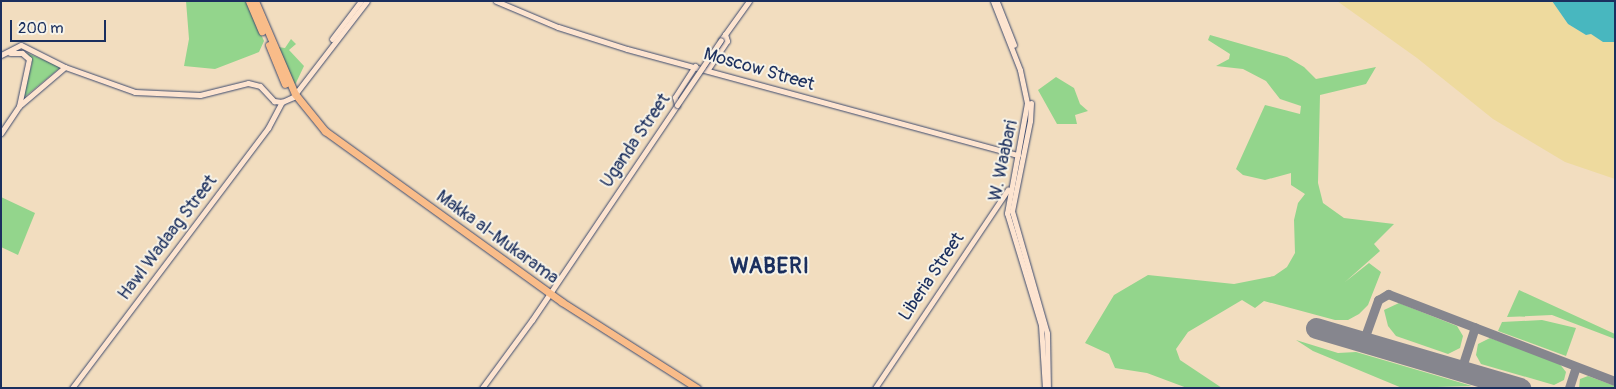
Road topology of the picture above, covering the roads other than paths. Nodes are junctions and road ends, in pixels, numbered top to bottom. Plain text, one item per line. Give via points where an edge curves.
1 (249, 1) edge
2 (255, 1) edge
3 (361, 1) edge
4 (367, 1) edge
5 (496, 1) edge
6 (749, 1) edge
7 (993, 1) edge
8 (997, 1) edge
9 (348, 22) junction
10 (725, 34) junction
11 (272, 47) junction
12 (9, 53) junction
13 (1, 56) edge
14 (695, 66) junction
15 (65, 67) junction
16 (708, 69) junction
17 (292, 95) junction
18 (282, 102) junction
19 (677, 105) junction
20 (19, 106) junction
21 (1, 133) edge
22 (1018, 155) junction
23 (1013, 185) junction
24 (548, 295) junction
25 (72, 388) edge
26 (482, 388) edge
27 (691, 388) edge
28 (697, 388) edge
29 (875, 388) edge
30 (1047, 388) edge

1 - 11 highway
2 - 11 highway
3 - 9 street
4 - 9 street
5 - 14 street, Moscow Street via 604,42
6 - 10 street, Uganda Street
7 - 22 street, W. Waabari via 1025,90 1028,113
8 - 23 street, W. Waabari via 1022,65 1031,104 1030,121
9 - 17 street
10 - 16 street via 726,42
10 - 19 street, Uganda Street, bridge
11 - 17 highway, Makka al-Mukarama
12 - 13 street
12 - 15 street via 20,45
12 - 20 street via 22,53 29,59
14 - 16 street, Moscow Street
14 - 19 street via 675,98
15 - 18 street via 134,92 164,96 200,95 248,83 260,86 274,101
15 - 20 street
16 - 22 street, Moscow Street
17 - 18 street
17 - 24 highway, Makka al-Mukarama via 314,125 333,141
18 - 25 street, Hawl Wadaag Street via 268,128
19 - 24 street, Uganda Street
20 - 21 street
22 - 23 street, W. Waabari
23 - 29 street, Liberia Street
23 - 30 street, W. Waabari via 1007,205 1008,223 1041,325
24 - 26 street, Uganda Street
24 - 27 highway, Makka al-Mukarama
24 - 28 highway, Makka al-Mukarama

